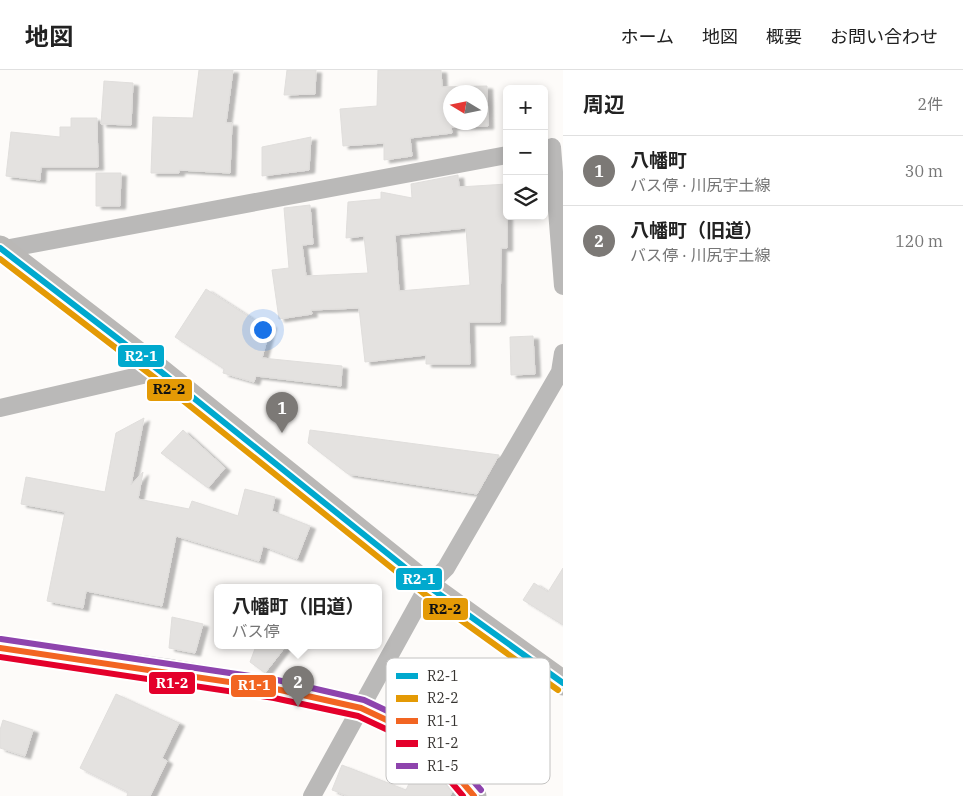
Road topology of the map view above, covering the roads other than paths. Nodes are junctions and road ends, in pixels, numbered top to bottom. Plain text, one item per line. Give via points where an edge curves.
1 (553, 147) edge
2 (503, 156) edge
3 (1, 249) edge
4 (563, 286) edge
5 (563, 353) edge
6 (160, 371) junction
7 (0, 408) edge
8 (428, 586) junction
9 (0, 648) edge
10 (388, 658) edge
11 (528, 658) edge
12 (386, 662) edge
13 (550, 674) edge
14 (563, 683) edge
15 (361, 708) junction
16 (386, 720) edge
17 (464, 784) edge
18 (312, 796) edge
19 (474, 796) edge

1 - 4 street
2 - 3 street
3 - 6 main road
5 - 8 street via 560,372 446,568
6 - 7 street
6 - 8 main road
8 - 10 street
8 - 11 main road
9 - 15 main road via 210,678
12 - 15 street
13 - 14 main road
15 - 16 main road
15 - 18 street
17 - 19 main road

